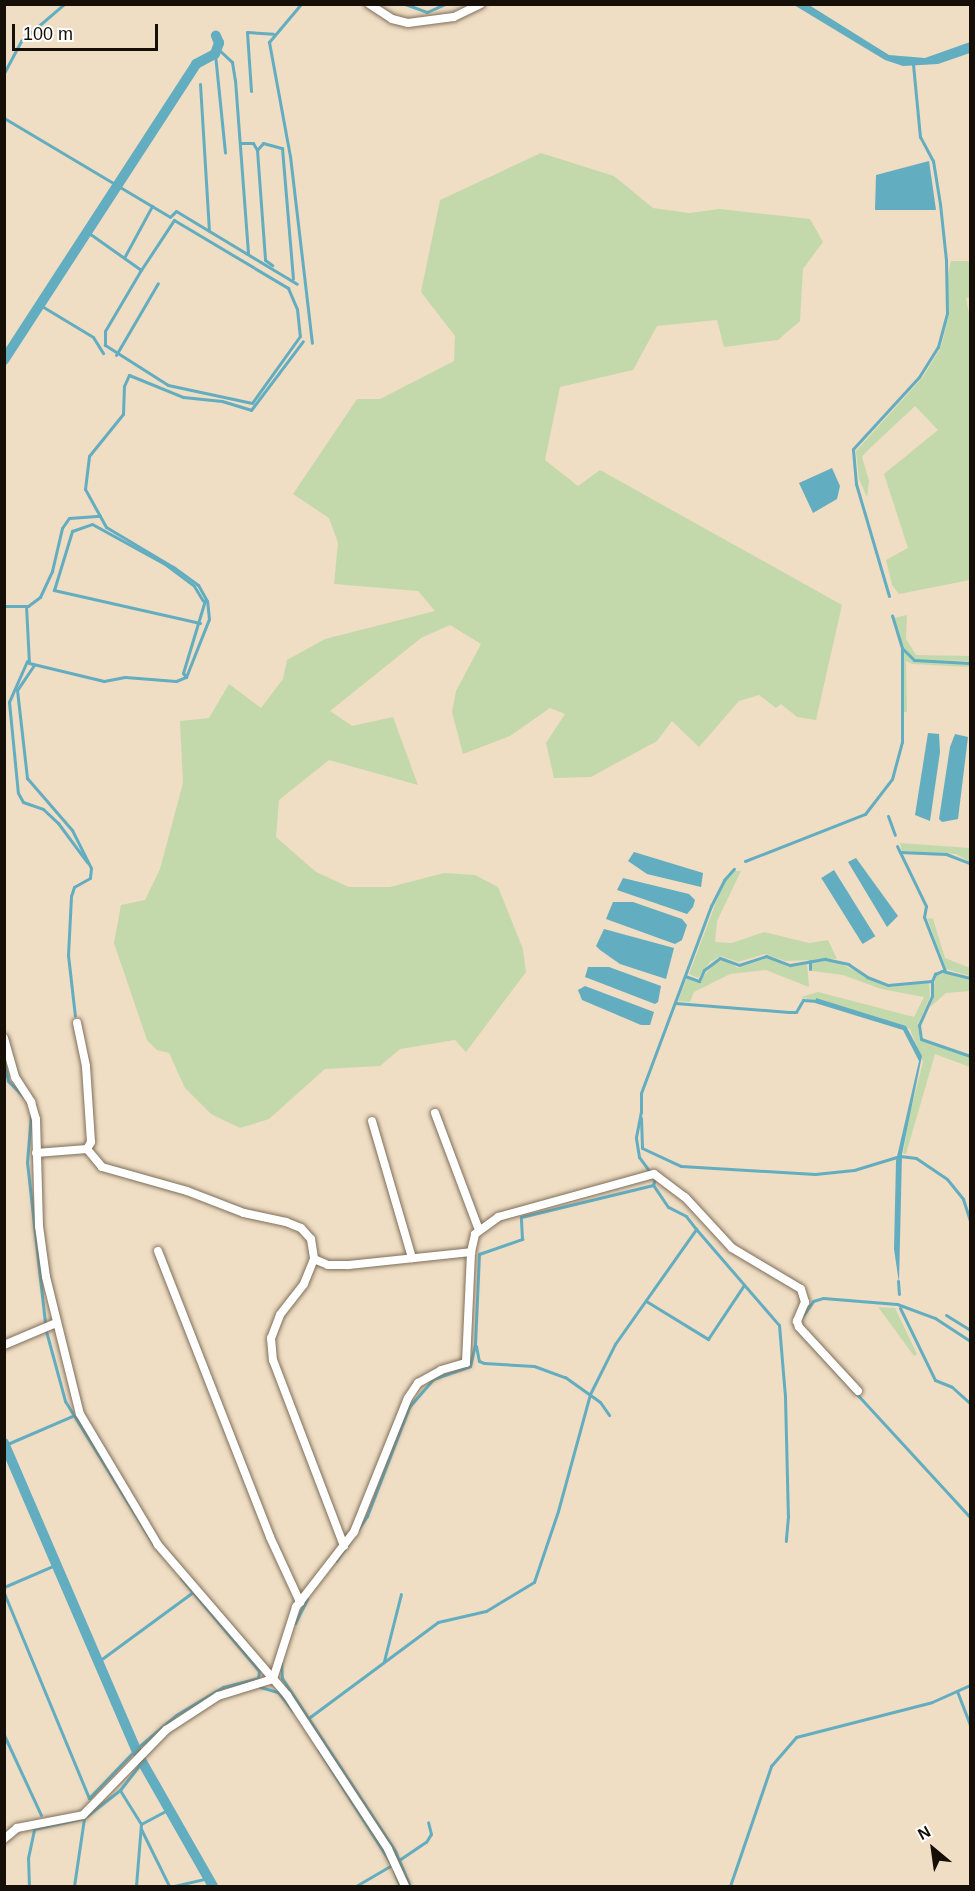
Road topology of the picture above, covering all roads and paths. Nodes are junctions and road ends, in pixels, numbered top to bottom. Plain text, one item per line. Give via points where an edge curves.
1 (369, 4) edge
2 (481, 4) edge
3 (77, 1023) dead end
4 (4, 1038) edge
5 (435, 1113) dead end
6 (372, 1122) dead end
7 (87, 1149) junction
8 (36, 1152) junction
9 (479, 1230) junction
10 (158, 1251) dead end
11 (471, 1252) junction
12 (412, 1258) junction
13 (314, 1259) junction
14 (56, 1323) junction
15 (4, 1344) edge
16 (858, 1391) dead end
17 (344, 1546) junction
18 (300, 1602) junction
19 (273, 1679) junction
20 (17, 1828) junction
21 (4, 1830) edge
22 (4, 1839) edge
23 (405, 1887) edge

1 - 2 street via 392,19 408,23 454,17
3 - 7 street via 93,1133
4 - 8 street via 15,1077 33,1111
5 - 9 street
6 - 12 street
7 - 8 street
7 - 13 street via 102,1167 301,1228 311,1239
8 - 14 street via 39,1226
9 - 11 street
9 - 16 street via 498,1217 530,1205 654,1174 684,1197 732,1248 801,1289 805,1302 797,1321 799,1327
10 - 18 street via 270,1537
11 - 12 street
11 - 17 street via 466,1364 441,1370 418,1383 408,1398 368,1502
12 - 13 street via 348,1265 328,1265
13 - 17 street via 304,1284 280,1315 271,1338 273,1360
14 - 15 street
14 - 19 street via 80,1414 136,1513 158,1545
17 - 18 street
18 - 19 street
19 - 20 street via 218,1696 166,1730 83,1815
19 - 23 street via 388,1849
20 - 21 street
20 - 22 street

